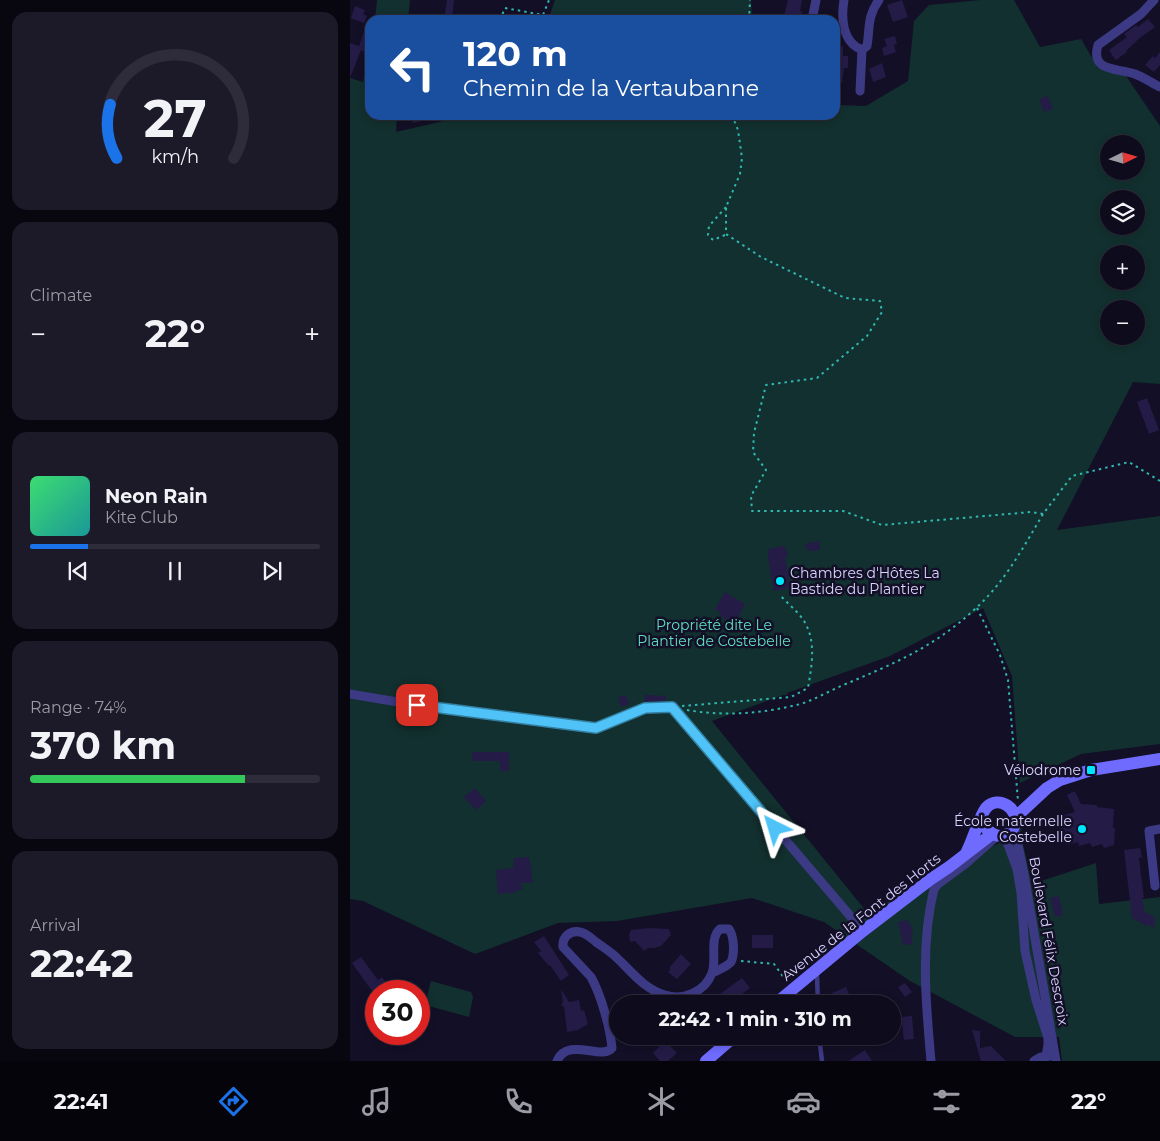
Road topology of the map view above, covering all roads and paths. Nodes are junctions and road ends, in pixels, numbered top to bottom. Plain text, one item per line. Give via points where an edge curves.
1 (548, 0) edge
2 (750, 0) edge
3 (816, 0) edge
4 (844, 0) edge
5 (879, 0) edge
6 (1154, 0) edge
7 (502, 15) edge
8 (543, 15) edge
9 (543, 15) edge
10 (749, 15) edge
11 (813, 15) edge
12 (862, 50) junction
13 (1160, 87) edge
14 (860, 91) dead end
15 (734, 120) edge
16 (726, 207) junction
17 (726, 234) junction
18 (1160, 481) edge
19 (1043, 514) junction
20 (780, 595) dead end
21 (977, 608) junction
22 (350, 694) edge
23 (672, 707) junction
24 (1160, 758) edge
25 (1037, 796) junction
26 (1013, 805) junction
27 (982, 817) junction
28 (1014, 824) junction
29 (1160, 829) edge
30 (997, 835) junction
31 (966, 854) junction
32 (1155, 886) dead end
33 (863, 931) junction
34 (731, 960) junction
35 (814, 972) junction
36 (712, 973) junction
37 (792, 989) junction
38 (785, 995) edge
39 (818, 995) edge
40 (726, 1045) edge
41 (820, 1045) edge
42 (711, 1059) edge
43 (1045, 1059) edge
44 (1056, 1060) edge
45 (557, 1061) edge
46 (822, 1061) edge
47 (931, 1061) edge
48 (1034, 1061) edge

1 - 8 path
2 - 10 path
3 - 11 street
4 - 12 street via 842,13 846,33 855,47
5 - 12 street via 869,18 867,46
6 - 13 street via 1141,14 1098,45 1096,52 1097,60 1103,66 1135,74
7 - 9 path via 505,8
12 - 14 street
15 - 16 path via 742,158 740,174
16 - 17 path
16 - 17 path via 709,226 708,235 713,240
17 - 19 path via 761,257 845,298 880,301 882,312 867,336 817,378 766,386 754,433 754,452 766,470 751,496 752,511 842,511 882,525 1031,512
18 - 19 path via 1129,462 1072,476
19 - 21 path via 1012,568
20 - 23 path via 803,619 812,641 808,688 791,697
21 - 23 path via 947,634 909,657 794,706 761,712 705,713
21 - 26 path via 1000,655 1008,680
22 - 23 street via 596,728 645,708
23 - 33 street
24 - 25 main road via 1079,774 1054,784
25 - 26 main road
25 - 28 main road
26 - 27 main road via 999,802 990,805
26 - 28 main road
27 - 30 main road via 984,827
27 - 31 main road, Avenue de la Font des Horts
28 - 30 main road via 1007,833
28 - 44 street, Boulevard Félix Descroix
29 - 32 street via 1149,831
30 - 31 main road, Avenue de la Font des Horts
30 - 43 street, Boulevard Félix Descroix via 1007,842 1017,869 1025,951 1048,1038
30 - 47 street via 934,889 925,957
31 - 33 main road, Avenue de la Font des Horts
33 - 35 main road, Avenue de la Font des Horts
34 - 36 street via 730,964
34 - 36 street via 733,936 729,929 722,928 716,934
34 - 37 path via 774,964
35 - 37 main road, Avenue de la Font des Horts
35 - 39 lane
36 - 45 street via 698,991 683,997 668,996 652,991 586,934 577,931 568,934 563,940 563,947 594,983 612,1048 603,1057 593,1059 569,1052
37 - 38 main road, Avenue de la Font des Horts
40 - 42 main road
41 - 46 lane
43 - 44 street via 1052,1057
43 - 48 street

